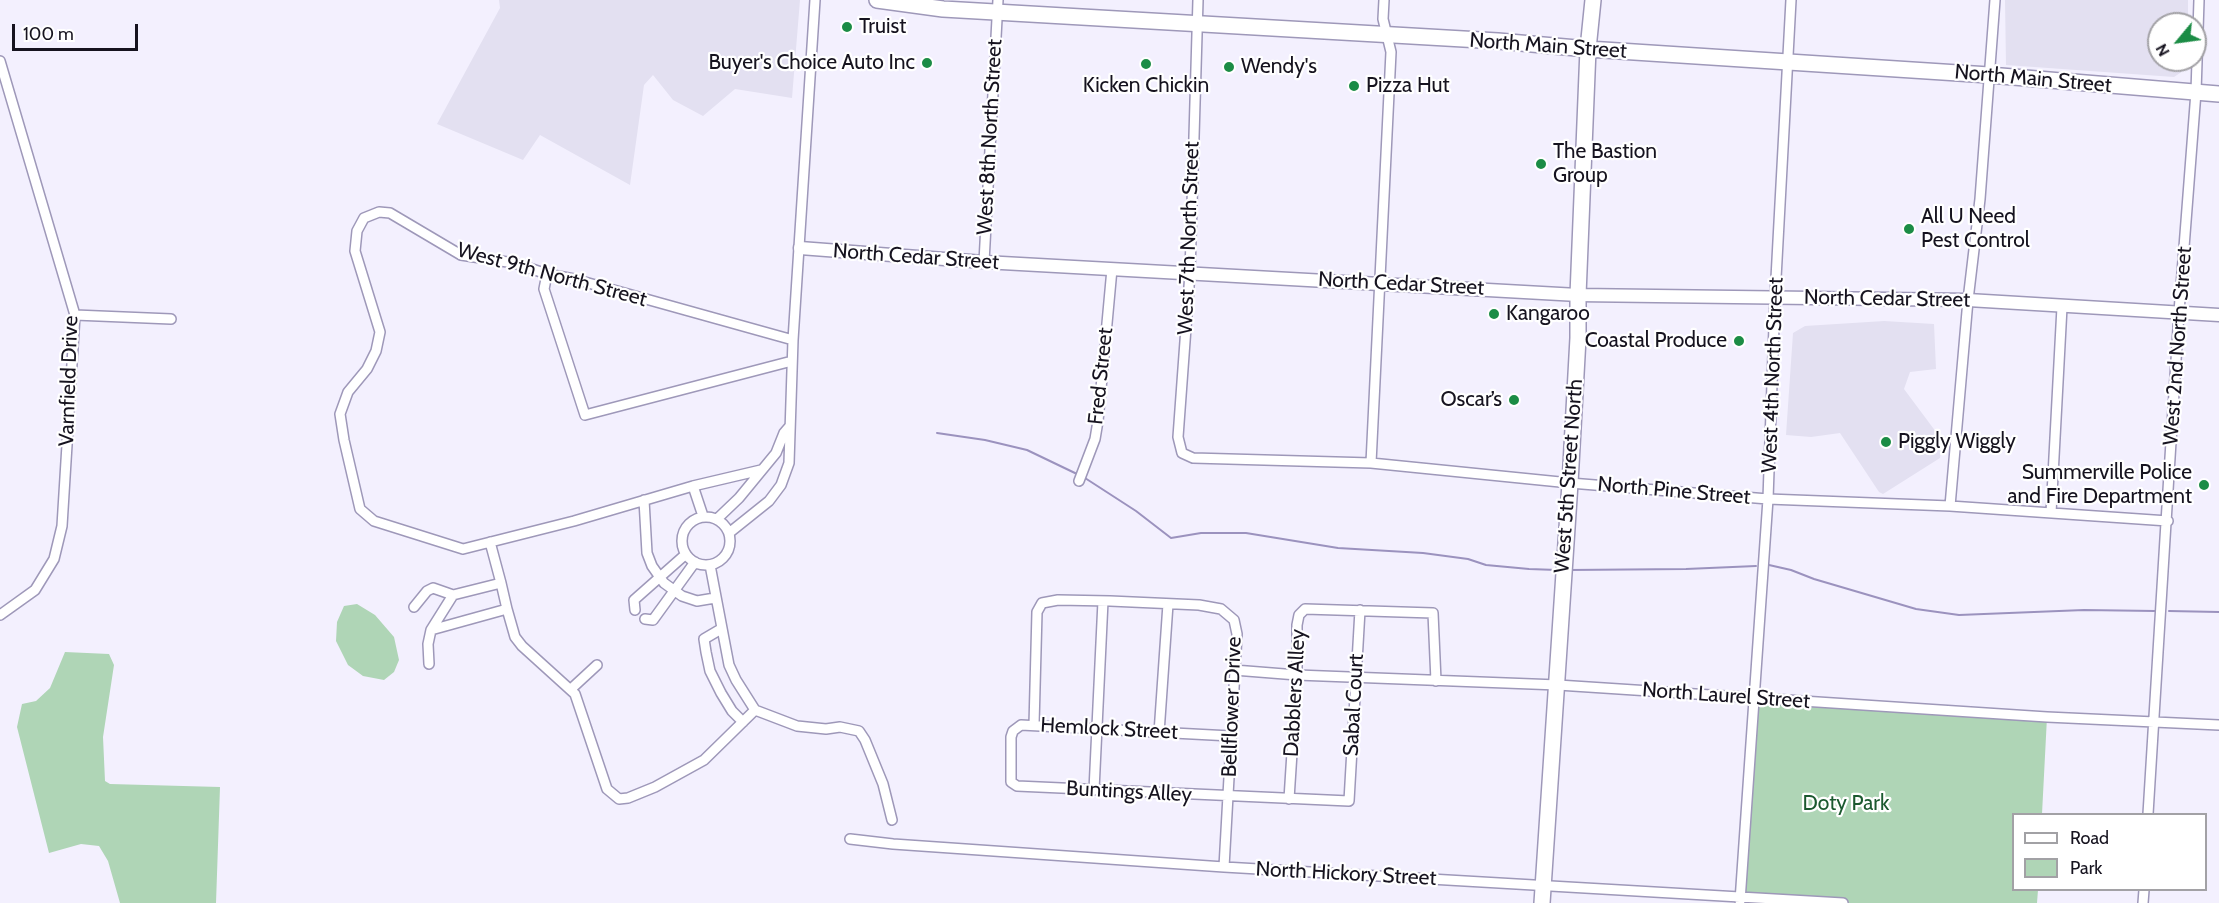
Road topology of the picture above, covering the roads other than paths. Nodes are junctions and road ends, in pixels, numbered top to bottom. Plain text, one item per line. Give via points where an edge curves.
1 (815, 0) edge
2 (877, 0) edge
3 (1198, 0) edge
4 (1384, 0) edge
5 (1593, 0) edge
6 (1791, 0) edge
7 (1995, 0) edge
8 (2199, 0) edge
9 (997, 6) edge
10 (1197, 23) junction
11 (1386, 34) junction
12 (1588, 49) junction
13 (0, 61) edge
14 (1786, 62) junction
15 (1989, 75) junction
16 (2196, 92) junction
17 (2219, 94) edge
18 (800, 248) junction
19 (984, 262) junction
20 (1112, 269) junction
21 (547, 273) junction
22 (1190, 273) junction
23 (1381, 283) junction
24 (1578, 295) junction
25 (1775, 297) junction
26 (1968, 300) junction
27 (2062, 307) junction
28 (2179, 312) junction
29 (75, 315) junction
30 (2219, 315) edge
31 (171, 319) dead end
32 (793, 340) junction
33 (792, 361) junction
34 (790, 426) junction
35 (776, 453) junction
36 (1182, 453) joint
37 (789, 458) junction
38 (1371, 463) junction
39 (761, 470) junction
40 (1079, 481) dead end
41 (1570, 483) junction
42 (693, 486) junction
43 (1768, 499) junction
44 (644, 500) junction
45 (1950, 506) junction
46 (2051, 513) junction
47 (703, 516) junction
48 (717, 519) junction
49 (2168, 521) junction
50 (729, 533) junction
51 (490, 542) junction
52 (686, 554) junction
53 (695, 562) junction
54 (710, 565) junction
55 (659, 577) junction
56 (501, 583) junction
57 (675, 592) junction
58 (453, 595) junction
59 (715, 598) junction
60 (1103, 601) junction
61 (1168, 604) junction
62 (414, 607) dead end
63 (507, 609) junction
64 (635, 609) dead end
65 (1360, 610) junction
66 (0, 615) edge
67 (645, 619) dead end
68 (721, 629) junction
69 (431, 630) junction
70 (429, 664) dead end
71 (597, 665) dead end
72 (1234, 670) junction
73 (1297, 675) junction
74 (1356, 678) junction
75 (1436, 681) junction
76 (1558, 685) junction
77 (571, 689) junction
78 (1753, 698) junction
79 (755, 710) junction
80 (2154, 721) junction
81 (742, 722) junction
82 (1034, 725) junction
83 (2219, 725) edge
84 (1097, 729) junction
85 (1159, 732) junction
86 (1231, 736) junction
87 (1017, 786) joint
88 (1094, 790) junction
89 (1228, 797) junction
90 (1289, 799) junction
91 (1349, 801) joint
92 (2148, 813) edge
93 (892, 820) dead end
94 (850, 839) dead end
95 (1224, 867) junction
96 (1543, 885) junction
97 (1740, 900) edge
98 (1542, 903) edge
99 (1843, 903) edge

1 - 18 street
2 - 9 main road, North Main Street via 914,7
3 - 10 street, West 7th North Street
4 - 11 street
5 - 12 main road, West 5th Street North
6 - 14 street, West 4th North Street
7 - 15 street
8 - 16 street, West 2nd North Street
9 - 10 main road, North Main Street
9 - 19 street, West 8th North Street
10 - 11 main road, North Main Street
10 - 22 street, West 7th North Street
11 - 12 main road, North Main Street
11 - 23 street via 1391,52
12 - 14 main road, North Main Street
12 - 24 main road, West 5th Street North
13 - 29 street, Varnfield Drive
14 - 15 main road, North Main Street
14 - 25 street, West 4th North Street
15 - 16 main road, North Main Street
15 - 26 street
16 - 17 main road, North Main Street
16 - 28 street, West 2nd North Street
18 - 19 street, North Cedar Street
18 - 32 street
19 - 20 street, North Cedar Street
20 - 22 street, North Cedar Street
20 - 40 street, Fred Street via 1096,430
21 - 32 street, West 9th North Street
21 - 33 street via 544,288 585,415
21 - 51 street, West 9th North Street via 514,263 461,255 390,213 379,212 364,218 357,231 355,251 380,332 376,351 348,392 340,414 360,509 381,524 452,547 463,549
22 - 23 street, North Cedar Street
22 - 36 street, West 7th North Street via 1178,437
23 - 24 street, North Cedar Street
23 - 38 street
24 - 25 street, North Cedar Street
24 - 41 main road, West 5th Street North
25 - 26 street, North Cedar Street
25 - 43 street, West 4th North Street
26 - 27 street, North Cedar Street
26 - 45 street
27 - 28 street, North Cedar Street
27 - 46 street
28 - 30 street, North Cedar Street
28 - 49 street, West 2nd North Street
29 - 31 street
29 - 66 street, Varnfield Drive via 62,525 54,559 35,590
32 - 33 street
33 - 34 street
34 - 35 street
34 - 37 street
35 - 37 street
35 - 39 street
36 - 38 street, North Pine Street via 1192,458
37 - 50 street via 781,484 769,501
38 - 41 street, North Pine Street
39 - 42 street, West 9th North Street
39 - 48 street
41 - 43 street, North Pine Street
41 - 76 main road, West 5th Street North
42 - 44 street, West 9th North Street
42 - 47 street
43 - 45 street, North Pine Street
43 - 78 street, West 4th North Street
44 - 51 street, West 9th North Street
44 - 55 street via 647,552
45 - 46 street, North Pine Street
46 - 49 street, North Pine Street
47 - 48 street
47 - 52 street via 694,519 684,531 682,547
48 - 50 street
49 - 80 street, West 2nd North Street
50 - 54 street via 727,554
51 - 56 street
52 - 53 street
52 - 55 street
53 - 54 street
53 - 57 street
54 - 59 street
55 - 57 street
55 - 64 street via 634,600
56 - 58 street
56 - 63 street
57 - 59 street via 697,601
57 - 67 street via 653,620
58 - 62 street via 433,588
58 - 69 street
59 - 68 street
60 - 61 street, Bellflower Drive
60 - 82 street, Bellflower Drive via 1058,600 1039,607
60 - 84 street
61 - 72 street, Bellflower Drive via 1221,609 1234,620
61 - 85 street
63 - 69 street
63 - 77 street via 515,637 522,646
65 - 73 street, Dabblers Alley via 1305,609 1299,615
65 - 74 street, Sabal Court
65 - 75 street, Dabblers Alley via 1433,613
68 - 79 street via 735,680
68 - 81 street via 704,639 710,671
69 - 70 street
71 - 77 street
72 - 73 street, North Laurel Street
72 - 86 street, Bellflower Drive
73 - 74 street, North Laurel Street
73 - 90 street, Dabblers Alley
74 - 75 street, North Laurel Street
74 - 91 street, Sabal Court
75 - 76 street, North Laurel Street
76 - 78 street, North Laurel Street
76 - 96 main road, West 5th Street North
77 - 81 street via 607,789 619,799 654,787 704,760
78 - 80 street, North Laurel Street
78 - 97 street, West 4th North Street
79 - 81 street
79 - 93 street via 797,726 859,731 883,784
80 - 83 street, North Laurel Street
80 - 92 street, West 2nd North Street
82 - 84 street, Hemlock Street
82 - 87 street, Hemlock Street via 1021,725 1011,737 1011,782
84 - 85 street, Hemlock Street
84 - 88 street
85 - 86 street, Hemlock Street
86 - 89 street, Bellflower Drive
87 - 88 street, Buntings Alley
88 - 89 street, Buntings Alley
89 - 90 street, Buntings Alley
89 - 95 street, Bellflower Drive
90 - 91 street, Buntings Alley
94 - 95 street, North Hickory Street
95 - 96 street, North Hickory Street
96 - 97 street, North Hickory Street
96 - 98 main road, West 5th Street North
97 - 99 street, North Hickory Street

